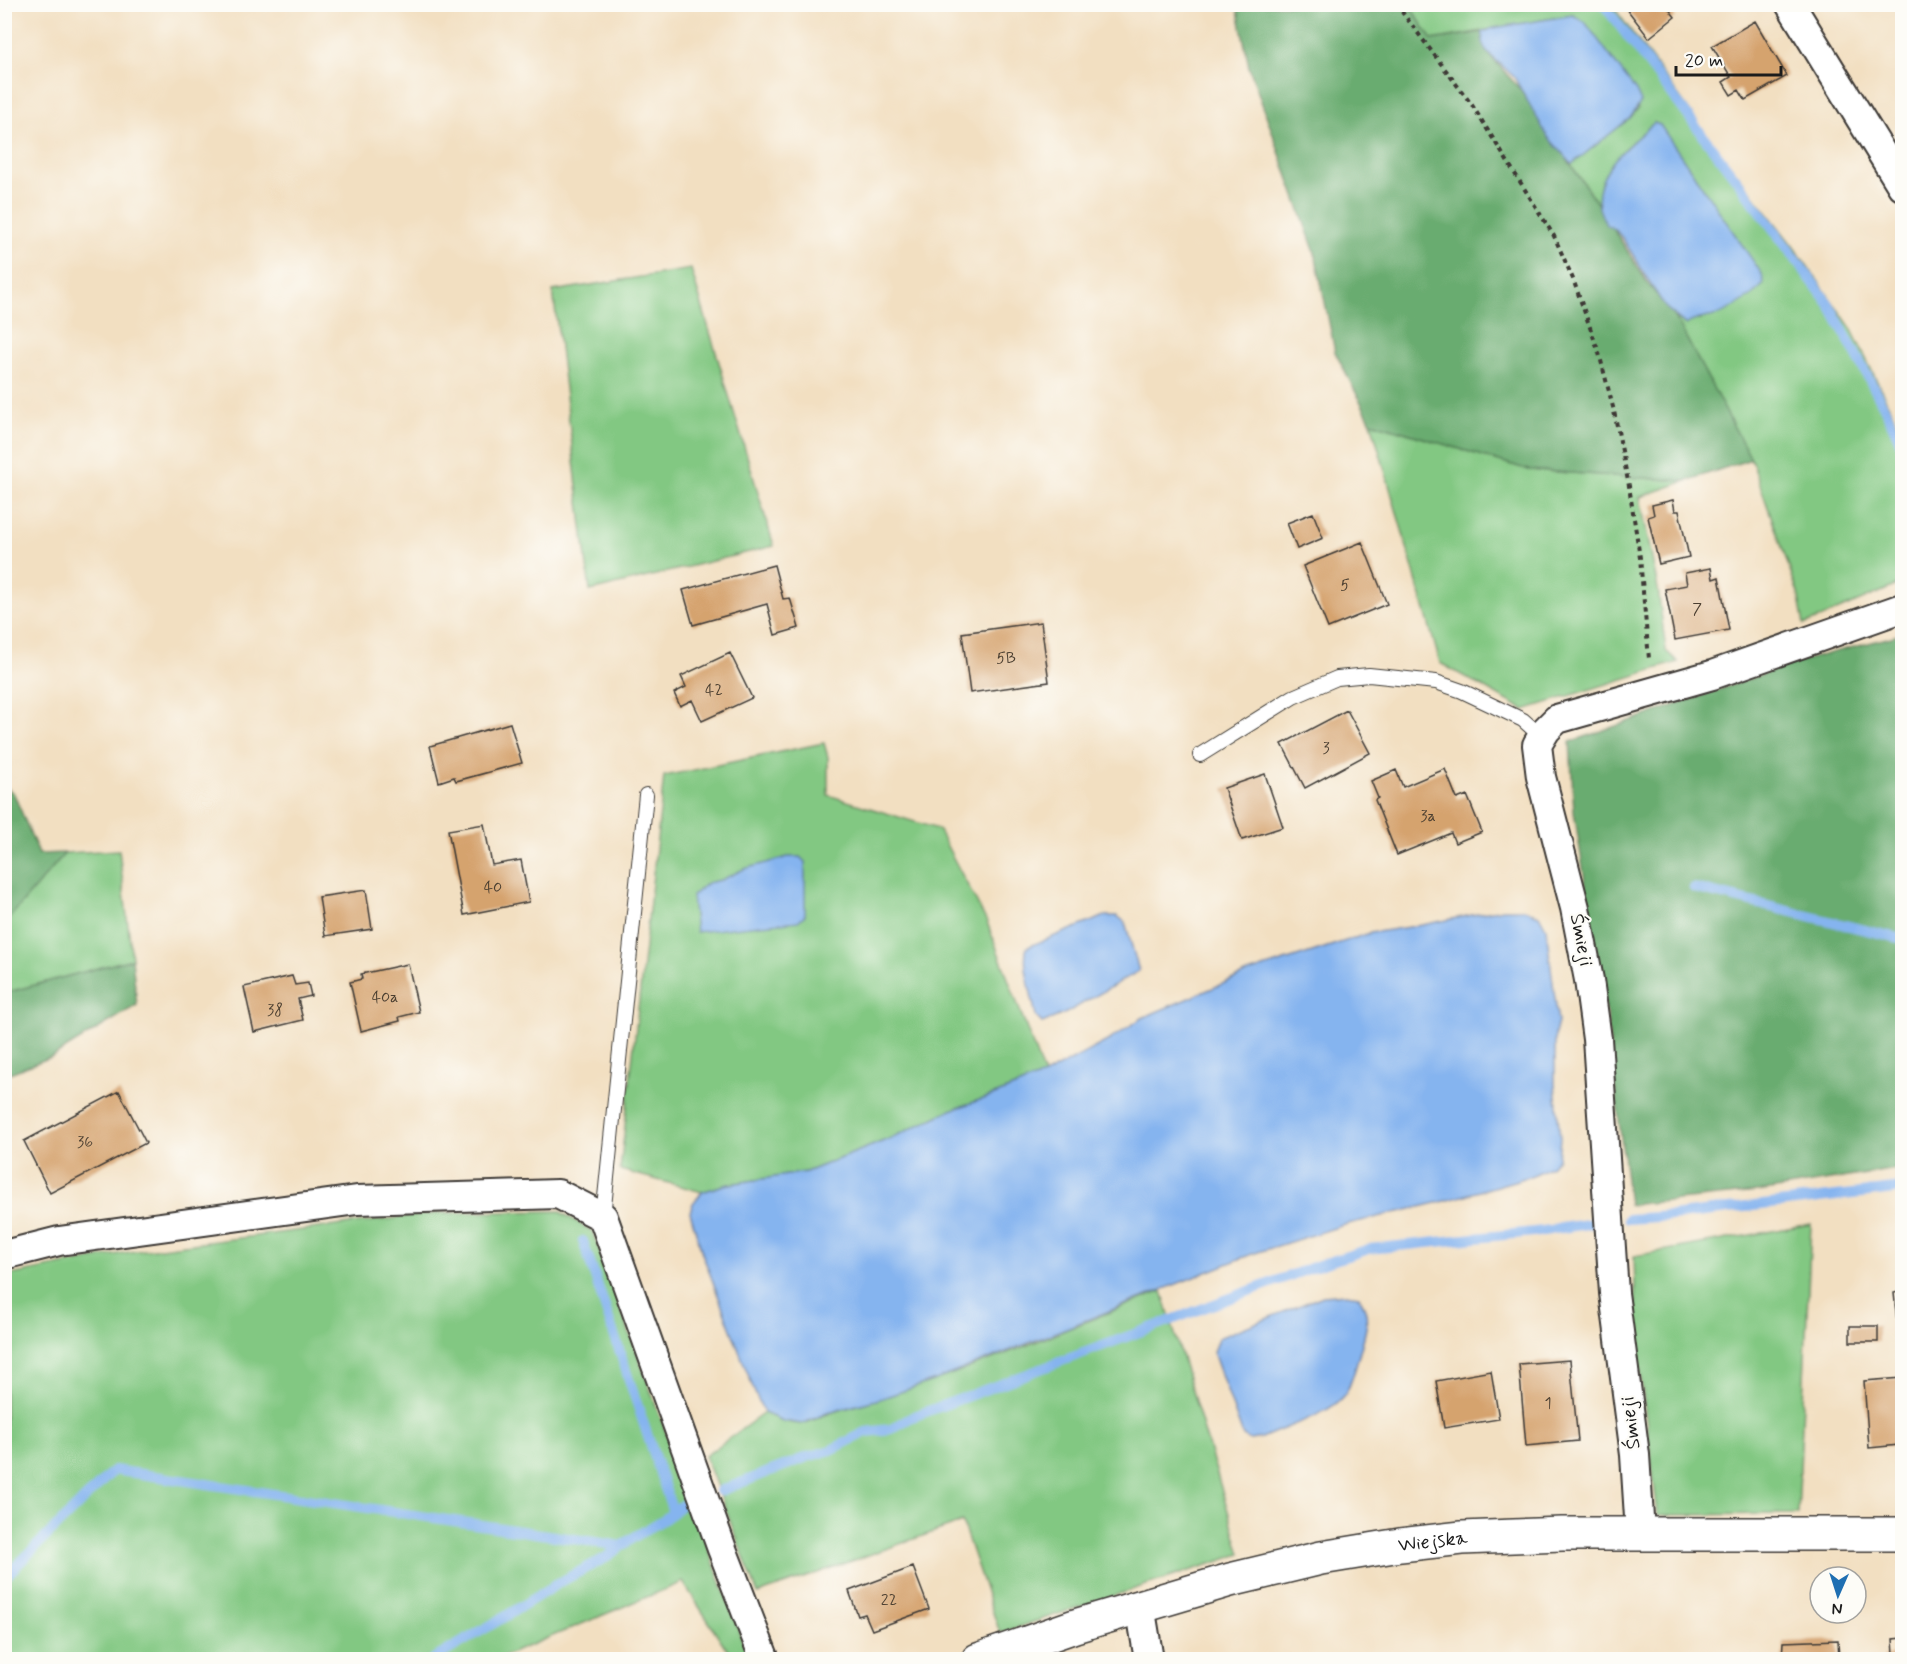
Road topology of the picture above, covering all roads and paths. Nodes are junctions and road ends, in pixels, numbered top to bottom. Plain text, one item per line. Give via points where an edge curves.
1 (1396, 4) edge
2 (1790, 4) edge
3 (1902, 186) edge
4 (1902, 608) edge
5 (1647, 693) junction
6 (1542, 737) junction
7 (1200, 755) dead end
8 (646, 795) dead end
9 (603, 1217) junction
10 (4, 1255) edge
11 (1640, 1533) junction
12 (1902, 1534) edge
13 (1140, 1605) junction
14 (765, 1659) edge
15 (978, 1659) edge
16 (1149, 1659) edge

1 - 5 path via 1472,105 1554,236 1573,279 1599,353 1629,486 1646,614
2 - 3 street
4 - 5 street via 1712,675
5 - 6 street via 1557,719
6 - 7 lane via 1523,720 1462,691 1436,682 1369,675 1337,678 1293,697
6 - 11 street, Śmieji via 1537,745 1541,777 1575,908 1597,1040 1614,1293 1635,1455
8 - 9 lane
9 - 10 street via 558,1194 357,1200 59,1241
9 - 14 street
11 - 12 street, Wiejska
11 - 13 street, Wiejska via 1481,1537 1411,1544 1321,1558
13 - 15 street, Wiejska
13 - 16 street

